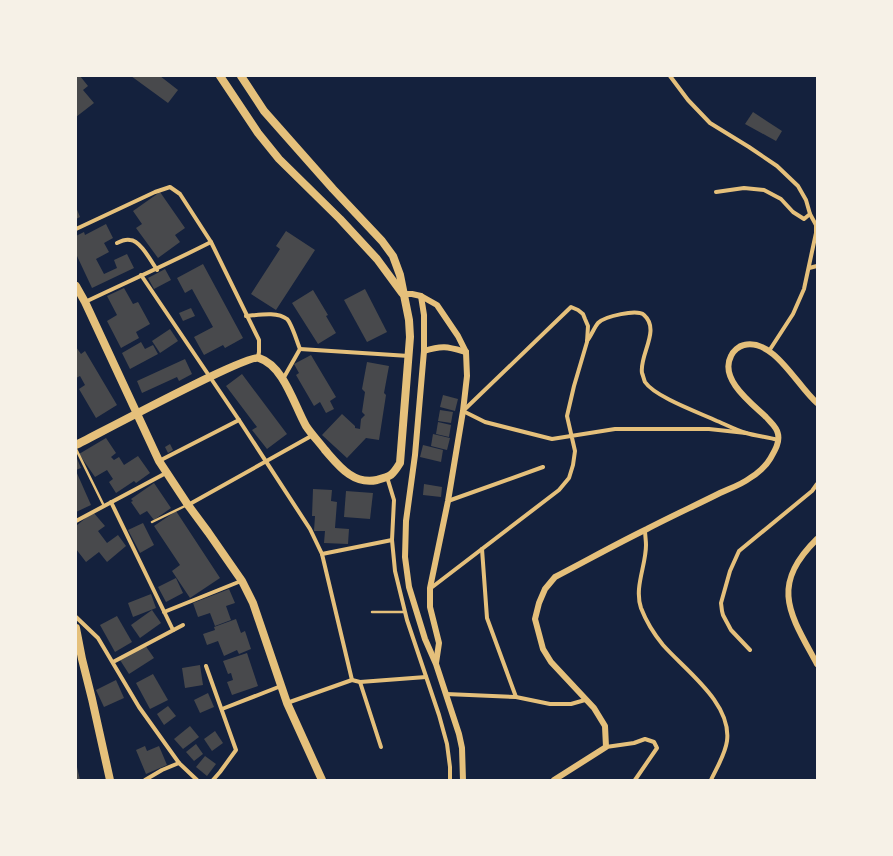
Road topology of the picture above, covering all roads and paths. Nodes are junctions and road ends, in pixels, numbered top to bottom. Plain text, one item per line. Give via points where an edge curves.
1 (220, 76) edge
2 (241, 76) edge
3 (670, 76) edge
4 (716, 192) dead end
5 (810, 214) junction
6 (76, 229) edge
7 (117, 242) dead end
8 (212, 242) junction
9 (817, 266) edge
10 (809, 268) junction
11 (157, 270) junction
12 (141, 275) junction
13 (76, 286) edge
14 (403, 294) junction
15 (421, 296) junction
16 (85, 302) junction
17 (246, 316) junction
18 (587, 342) junction
19 (300, 349) junction
20 (424, 351) junction
21 (769, 351) junction
22 (466, 352) junction
23 (410, 356) junction
24 (258, 357) junction
25 (210, 377) junction
26 (283, 380) junction
27 (817, 403) edge
28 (463, 411) junction
29 (136, 414) junction
30 (240, 420) junction
31 (746, 433) junction
32 (313, 435) junction
33 (573, 435) junction
34 (778, 440) junction
35 (76, 445) edge
36 (76, 449) edge
37 (159, 461) junction
38 (266, 461) junction
39 (543, 467) dead end
40 (166, 473) junction
41 (387, 477) junction
42 (817, 484) edge
43 (448, 501) junction
44 (111, 502) junction
45 (188, 505) junction
46 (104, 506) junction
47 (76, 521) edge
48 (152, 522) dead end
49 (645, 530) junction
50 (817, 539) edge
51 (392, 540) junction
52 (482, 549) junction
53 (322, 554) junction
54 (242, 581) junction
55 (430, 588) junction
56 (164, 612) junction
57 (372, 612) dead end
58 (405, 612) junction
59 (76, 617) edge
60 (183, 625) dead end
61 (76, 628) edge
62 (173, 630) junction
63 (750, 650) dead end
64 (113, 662) junction
65 (436, 664) junction
66 (817, 664) edge
67 (206, 666) dead end
68 (426, 677) junction
69 (352, 680) junction
70 (360, 682) junction
71 (281, 686) junction
72 (446, 694) junction
73 (516, 697) junction
74 (585, 700) junction
75 (287, 703) junction
76 (222, 709) junction
77 (381, 747) dead end
78 (606, 747) junction
79 (179, 763) junction
80 (110, 780) edge
81 (145, 780) edge
82 (197, 780) edge
83 (213, 780) edge
84 (322, 780) edge
85 (450, 780) edge
86 (463, 780) edge
87 (554, 780) edge
88 (635, 780) edge
89 (711, 780) edge

1 - 14 main road via 258,133 279,159 340,219
2 - 14 main road via 264,111 382,241 393,256
3 - 5 street via 710,123 777,166 798,186
4 - 5 street via 744,188 764,190 781,200 804,220
5 - 10 street via 816,225 816,233
6 - 8 street via 170,187 180,194
7 - 11 street via 128,240 139,244
8 - 11 street
8 - 17 street
9 - 10 street
10 - 21 street via 804,289 793,314
11 - 12 street
12 - 16 street
12 - 25 street
13 - 16 main road
14 - 15 street
14 - 23 main road via 409,320
15 - 20 street
15 - 22 street via 430,300 442,312
16 - 29 main road
17 - 19 street via 270,314 288,320
17 - 24 street via 259,340
18 - 28 street via 586,319 583,314 571,307
18 - 31 street via 599,322 606,318 639,312 644,315 652,330 643,362 642,373 646,382 667,398
18 - 33 street via 567,416
19 - 23 street
19 - 26 street
20 - 22 street via 438,347
20 - 65 street via 415,455 406,521 405,557 409,587 425,639
21 - 27 street via 782,362
21 - 34 street via 750,344 739,346 730,357 728,371 738,390 772,423 778,433
22 - 28 street via 467,376
23 - 41 main road via 400,463 394,474
24 - 25 main road
24 - 26 main road via 274,368
25 - 29 main road
25 - 30 street
26 - 32 main road
28 - 33 street via 485,422 552,439
28 - 43 street
29 - 35 main road
29 - 37 main road
30 - 37 street
30 - 38 street
31 - 33 street via 709,428 615,429
31 - 34 street
32 - 38 street
32 - 41 main road via 339,466 352,477 368,482
33 - 52 street via 575,451 569,478 558,490
34 - 49 street via 769,461 750,478
36 - 46 lane
37 - 40 main road
38 - 45 street
38 - 53 street via 310,529
39 - 43 street
40 - 44 street
40 - 45 main road
41 - 51 street via 394,500
42 - 63 street via 812,491 739,551 732,564 721,603 723,615 736,637
43 - 55 street
44 - 46 street
44 - 56 street
45 - 48 lane
45 - 54 main road
46 - 47 street
49 - 74 street via 556,577 545,589 539,603 535,619 542,649
49 - 89 street via 641,607 662,644 711,696 726,723 724,751
50 - 66 street via 806,549 794,567 788,582 787,595 791,613
51 - 53 street
51 - 58 street
52 - 55 street
52 - 73 street via 487,618
53 - 69 street
54 - 56 street
54 - 71 main road via 253,603
55 - 65 street via 430,607 439,643
56 - 62 street
57 - 58 lane
58 - 68 street
59 - 64 street via 98,638
60 - 62 street
61 - 80 main road
62 - 64 street
64 - 79 street via 139,707
65 - 72 street
67 - 76 street
68 - 70 street
68 - 85 street via 447,744
69 - 70 street
69 - 75 street
70 - 77 street
71 - 75 main road
71 - 76 street
72 - 73 street
72 - 86 street via 462,748
73 - 74 street via 550,704 571,704
74 - 78 street via 594,708 605,726
75 - 84 main road
76 - 83 street via 236,750
78 - 87 street
78 - 88 street via 646,739 654,742 657,748
79 - 81 street
79 - 82 street

